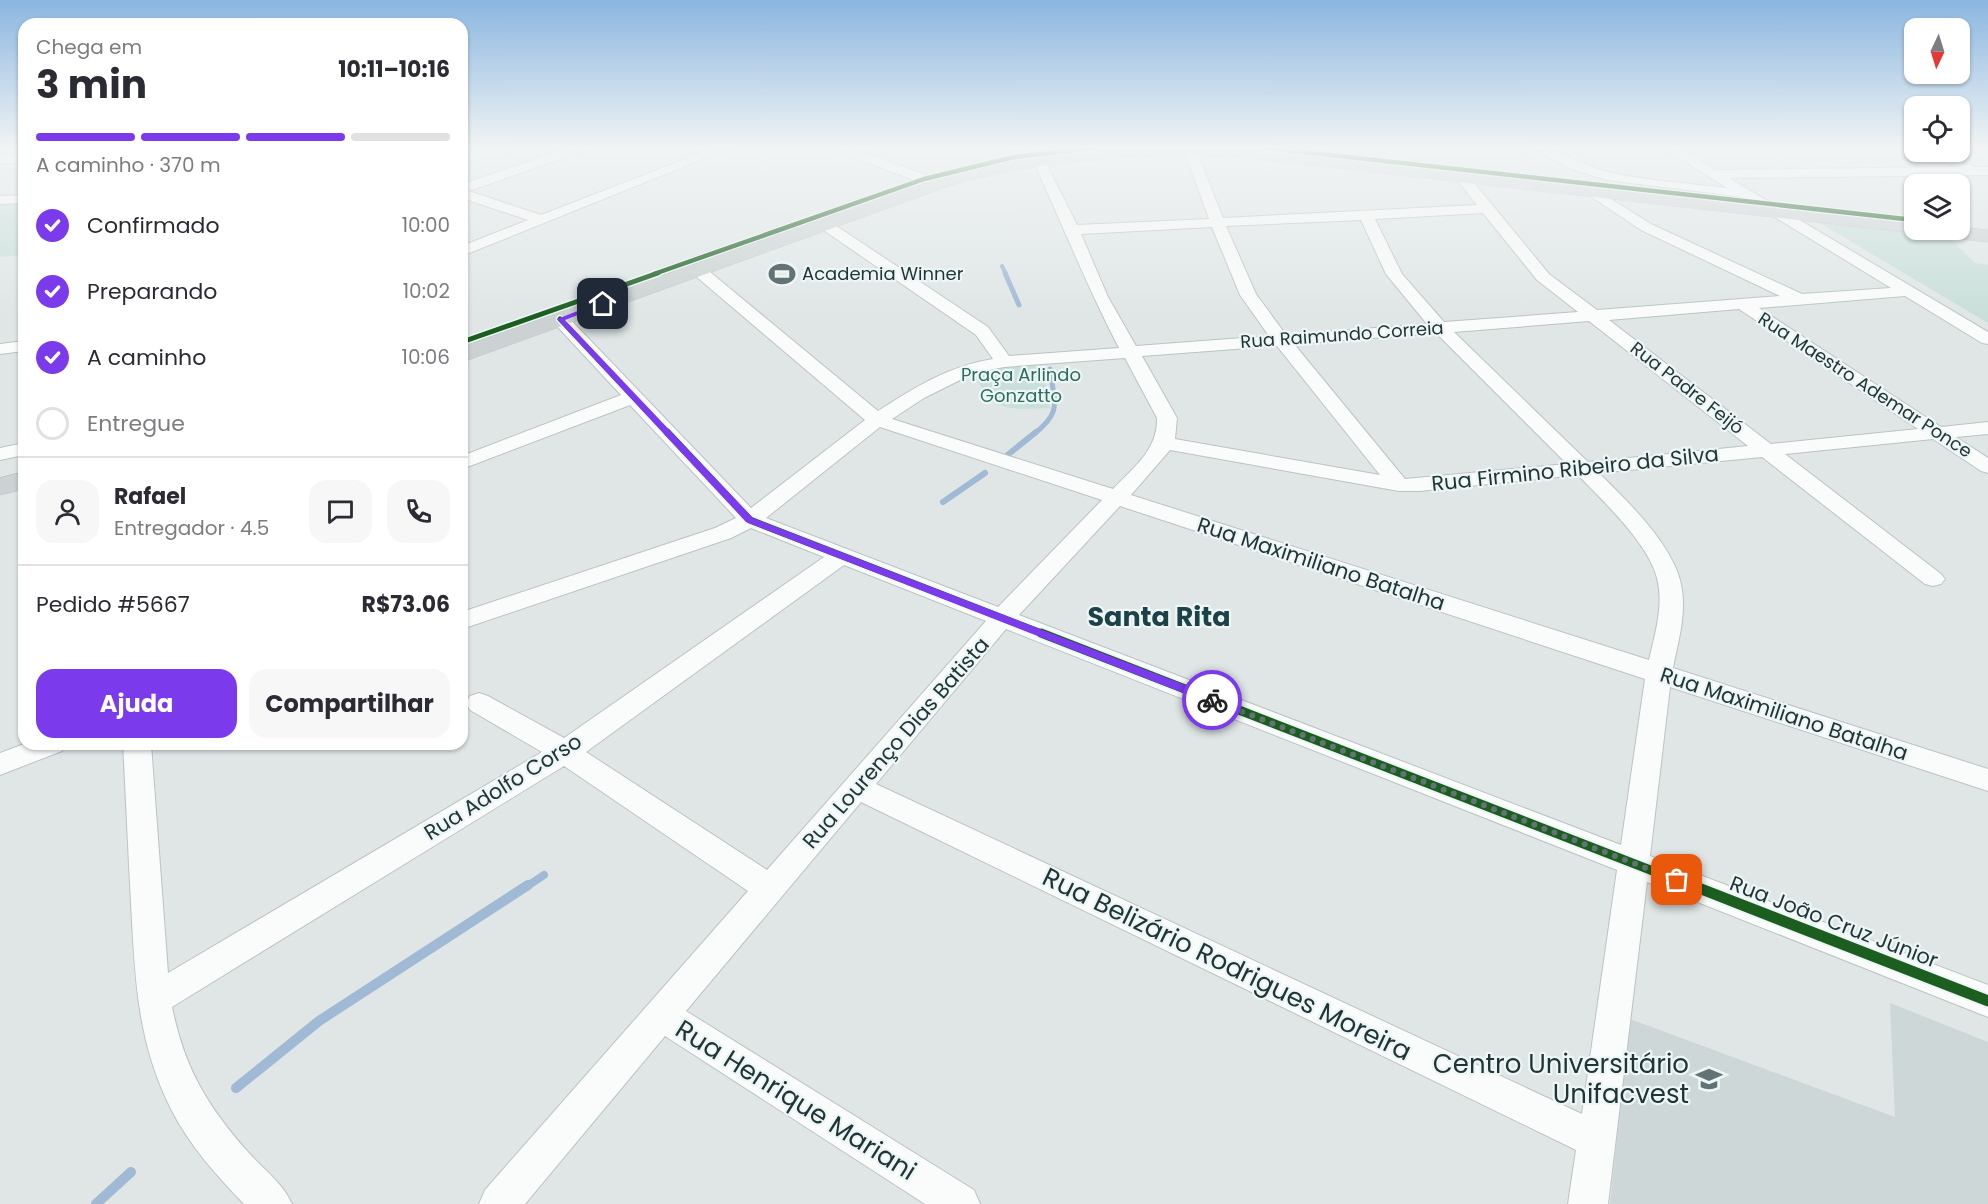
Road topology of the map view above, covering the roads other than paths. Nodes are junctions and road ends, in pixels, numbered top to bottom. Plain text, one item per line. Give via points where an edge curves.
1 (495, 203) edge
2 (584, 203) edge
3 (855, 203) edge
4 (885, 203) edge
5 (1054, 203) edge
6 (1210, 203) edge
7 (1482, 203) edge
8 (1611, 203) edge
9 (1763, 203) edge
10 (1764, 203) edge
11 (1765, 203) edge
12 (1486, 209) junction
13 (1366, 215) junction
14 (1904, 219) edge
15 (541, 220) junction
16 (1217, 223) junction
17 (824, 224) junction
18 (1904, 225) edge
19 (1970, 227) edge
20 (1988, 229) edge
21 (1072, 230) junction
22 (1970, 234) edge
23 (1988, 236) edge
24 (468, 249) edge
25 (698, 270) junction
26 (1909, 291) junction
27 (1801, 300) junction
28 (1743, 304) junction
29 (1593, 316) junction
30 (560, 319) junction
31 (1439, 328) junction
32 (1988, 339) edge
33 (468, 340) edge
34 (1281, 340) junction
35 (18, 347) edge
36 (0, 349) edge
37 (1131, 352) junction
38 (468, 353) edge
39 (1004, 362) junction
40 (633, 397) junction
41 (877, 420) junction
42 (1988, 428) edge
43 (1937, 433) junction
44 (1165, 443) junction
45 (18, 450) edge
46 (1767, 450) junction
47 (0, 453) edge
48 (468, 461) edge
49 (1988, 467) edge
50 (1585, 468) junction
51 (18, 482) edge
52 (1399, 485) junction
53 (0, 487) edge
54 (18, 497) edge
55 (1115, 498) junction
56 (0, 502) edge
57 (750, 520) junction
58 (842, 556) junction
59 (1934, 579) dead end
60 (1002, 618) junction
61 (468, 619) edge
62 (1659, 673) junction
63 (479, 704) dead end
64 (36, 750) edge
65 (137, 750) edge
66 (565, 752) junction
67 (0, 764) edge
68 (1988, 780) edge
69 (858, 788) junction
70 (1633, 863) junction
71 (770, 889) junction
72 (153, 1000) junction
73 (1988, 1001) edge
74 (662, 1015) junction
75 (1596, 1140) junction
76 (272, 1204) edge
77 (499, 1204) edge
78 (960, 1204) edge
79 (1587, 1204) edge

1 - 15 street
2 - 15 street
3 - 33 main road
4 - 17 main road
5 - 21 street
6 - 16 street
7 - 12 street, Rua Padre Feijó
8 - 27 street via 1646,227
9 - 26 street
10 - 18 main road
11 - 14 main road
12 - 13 street
12 - 29 street, Rua Padre Feijó via 1536,270
13 - 16 street
13 - 31 street via 1397,278
15 - 24 street
16 - 21 street
16 - 34 street via 1240,281
17 - 25 main road
17 - 39 street via 982,331
19 - 20 main road
21 - 37 street via 1100,297
22 - 23 main road
25 - 30 main road
25 - 41 street, Rua Maximiliano Batalha
26 - 27 street, Rua Raimundo Correia
26 - 32 street
27 - 28 street, Rua Raimundo Correia
28 - 29 street, Rua Raimundo Correia
28 - 43 street, Rua Maestro Ademar Ponce
29 - 31 street, Rua Raimundo Correia
29 - 46 street, Rua Padre Feijó
30 - 38 main road
30 - 40 street, Rua João Cruz Júnior
31 - 34 street, Rua Raimundo Correia
31 - 50 street
34 - 37 street, Rua Raimundo Correia
34 - 52 street
35 - 36 street
37 - 39 street, Rua Raimundo Correia
37 - 44 street via 1167,418
39 - 41 street, Rua Raimundo Correia via 954,374
40 - 48 street
40 - 57 street, Rua João Cruz Júnior
41 - 55 street, Rua Maximiliano Batalha
41 - 57 street, Rua Raimundo Correia
42 - 43 street, Rua Firmino Ribeiro da Silva
43 - 46 street, Rua Firmino Ribeiro da Silva
43 - 49 street, Rua Maestro Ademar Ponce
44 - 52 street, Rua Firmino Ribeiro da Silva
44 - 55 street, Rua Lourenço Dias Batista
45 - 47 street
46 - 50 street, Rua Firmino Ribeiro da Silva
46 - 59 street, Rua Padre Feijó
50 - 52 street, Rua Firmino Ribeiro da Silva
50 - 62 street via 1649,545 1668,576 1672,595 1670,619
51 - 53 main road
54 - 56 main road
55 - 60 street, Rua Lourenço Dias Batista
55 - 62 street, Rua Maximiliano Batalha
57 - 58 street, Rua João Cruz Júnior
57 - 61 street, Rua Raimundo Correia
58 - 60 street, Rua João Cruz Júnior
58 - 66 street, Rua Adolfo Corso
60 - 69 street, Rua Lourenço Dias Batista
60 - 70 street, Rua João Cruz Júnior
62 - 68 street, Rua Maximiliano Batalha
62 - 70 street
63 - 66 street
64 - 67 street
65 - 72 street
66 - 71 street
66 - 72 street, Rua Adolfo Corso
69 - 71 street, Rua Lourenço Dias Batista
69 - 75 street, Rua Belizário Rodrigues Moreira
70 - 73 street, Rua João Cruz Júnior
70 - 75 street
71 - 74 street, Rua Lourenço Dias Batista
72 - 76 street via 161,1042 185,1099 219,1146
74 - 77 street, Rua Lourenço Dias Batista
74 - 78 street, Rua Henrique Mariani
75 - 79 street

